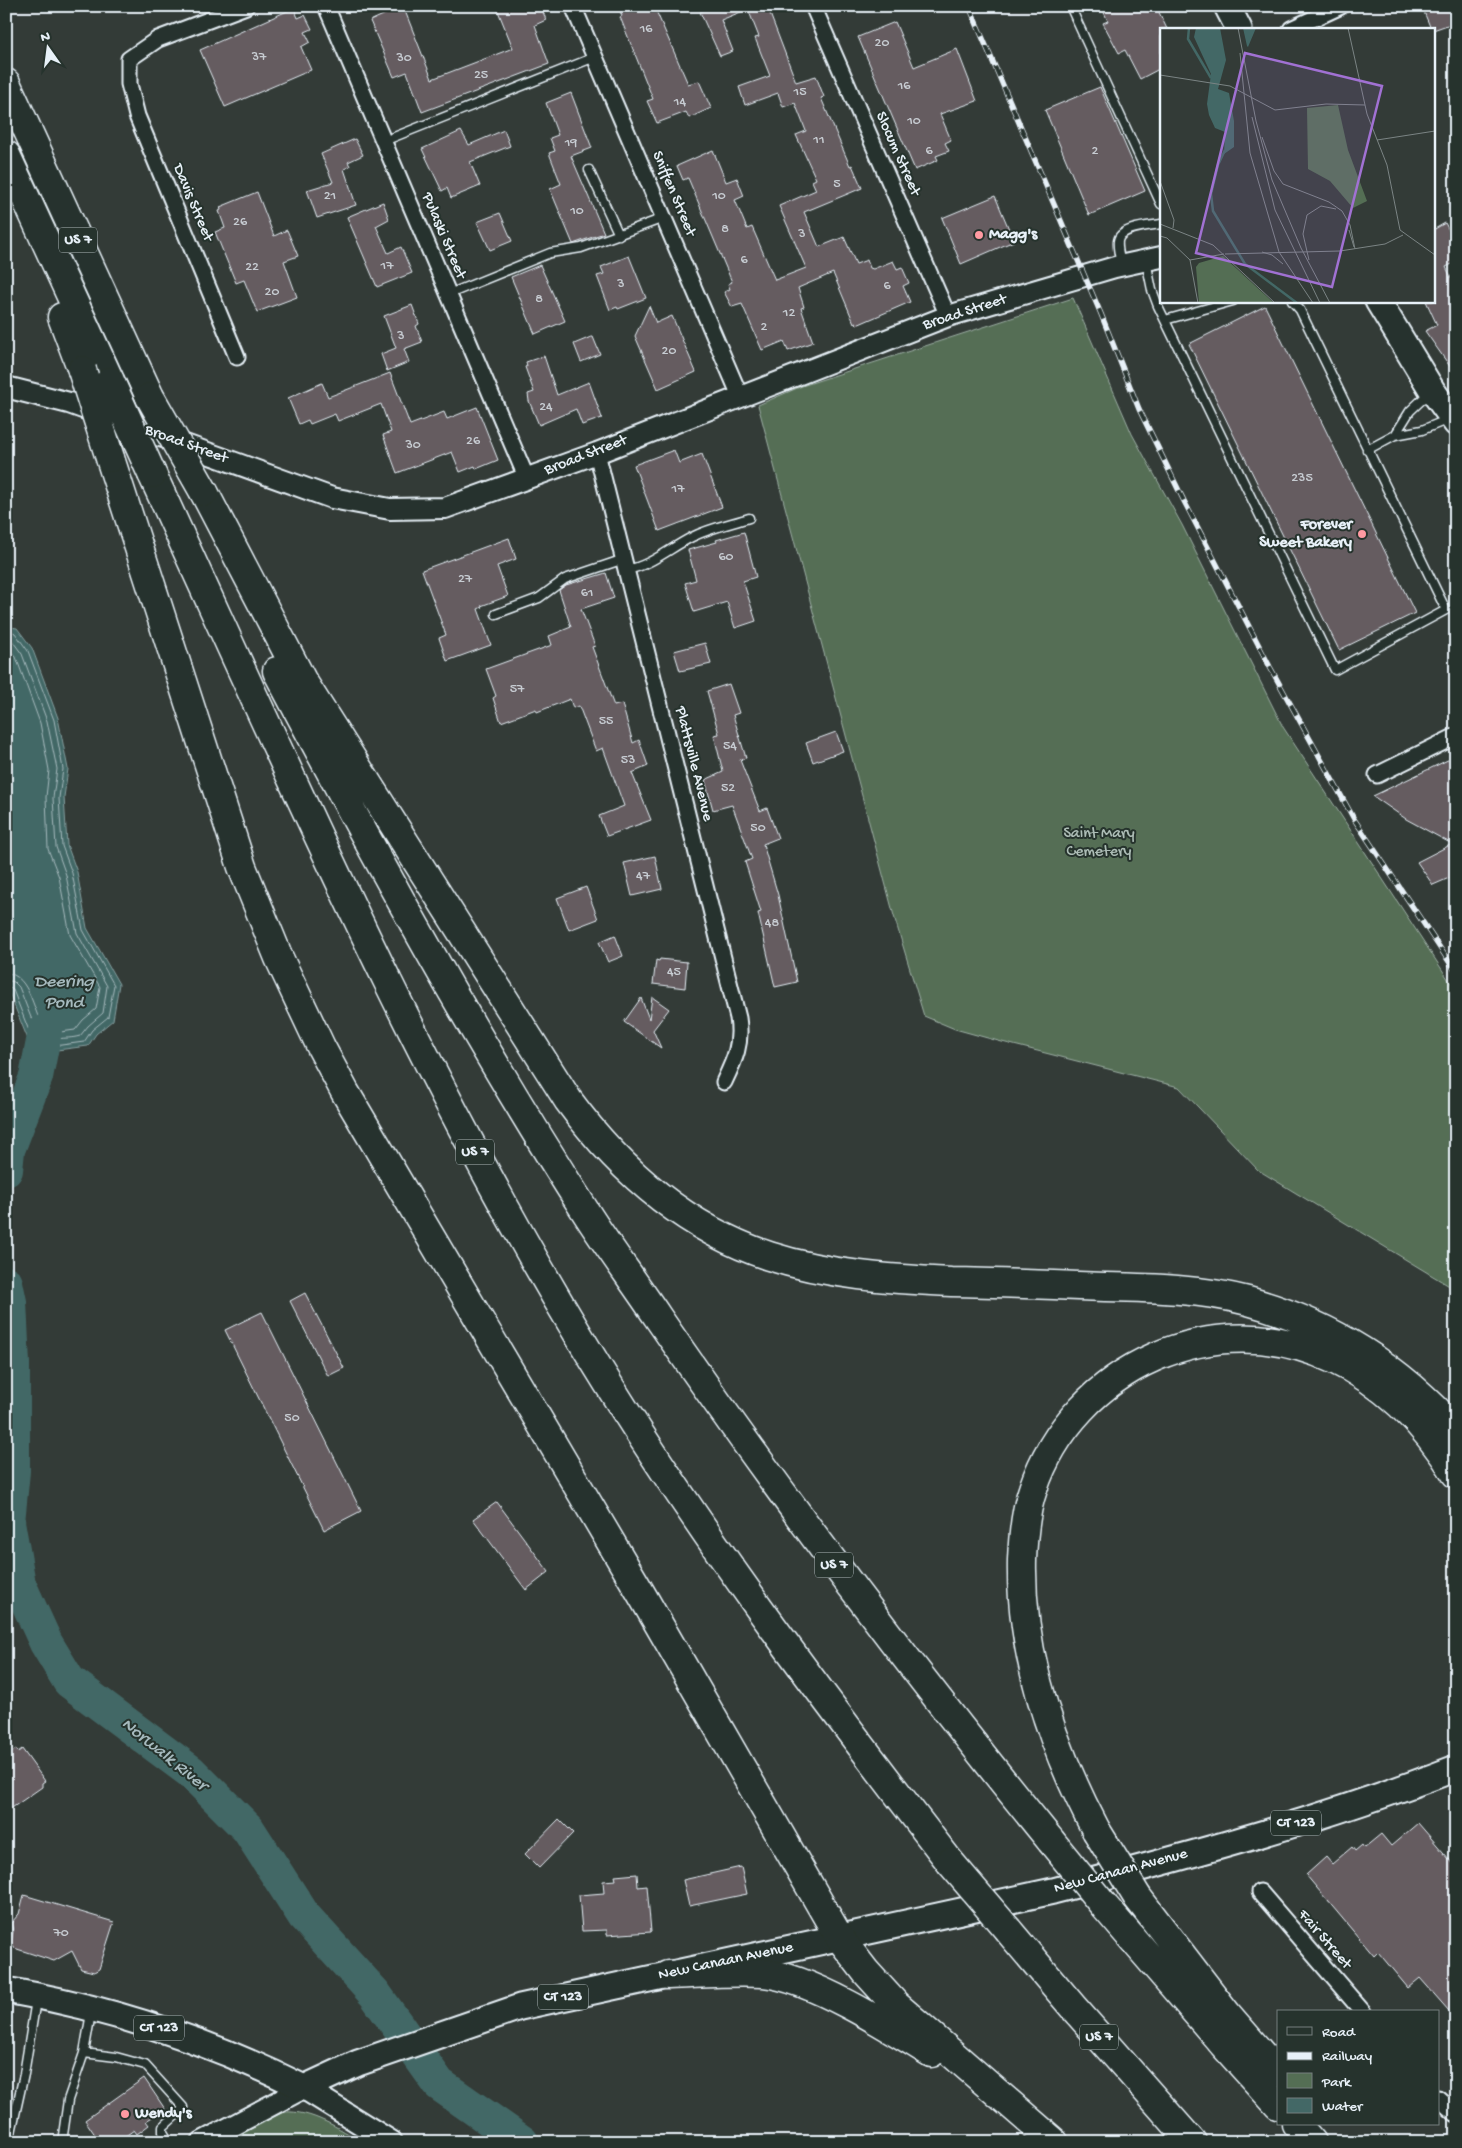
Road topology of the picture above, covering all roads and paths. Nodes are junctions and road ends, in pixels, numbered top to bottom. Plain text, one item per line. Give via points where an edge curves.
1 (246, 6) edge
2 (326, 6) edge
3 (573, 6) edge
4 (813, 6) edge
5 (1070, 6) edge
6 (1227, 6) edge
7 (1341, 6) edge
8 (1238, 28) edge
9 (1293, 28) edge
10 (595, 57) junction
11 (6, 83) edge
12 (384, 141) junction
13 (6, 155) edge
14 (589, 170) dead end
15 (6, 192) edge
16 (1160, 202) edge
17 (664, 218) junction
18 (1160, 224) edge
19 (619, 235) junction
20 (1153, 259) edge
21 (1122, 266) junction
22 (449, 294) junction
23 (1229, 302) edge
24 (1293, 302) edge
25 (1379, 302) edge
26 (948, 316) junction
27 (1164, 320) junction
28 (236, 357) dead end
29 (6, 387) edge
30 (1432, 390) junction
31 (740, 396) junction
32 (1454, 421) edge
33 (1395, 435) junction
34 (1367, 450) junction
35 (597, 453) junction
36 (527, 479) junction
37 (198, 491) junction
38 (749, 518) dead end
39 (625, 565) junction
40 (496, 614) dead end
41 (1456, 736) edge
42 (1377, 776) dead end
43 (724, 1082) dead end
44 (1456, 1431) edge
45 (1456, 1474) edge
46 (1456, 1768) edge
47 (1260, 1892) dead end
48 (839, 1937) junction
49 (668, 1975) junction
50 (6, 1990) edge
51 (36, 1996) junction
52 (92, 2008) junction
53 (1361, 2010) edge
54 (84, 2053) junction
55 (1277, 2072) edge
56 (304, 2088) junction
57 (1440, 2100) edge
58 (1277, 2104) edge
59 (1012, 2107) junction
60 (1456, 2114) edge
61 (1298, 2126) edge
62 (1316, 2126) edge
63 (9, 2142) edge
64 (62, 2142) edge
65 (169, 2142) edge
66 (202, 2142) edge
67 (391, 2142) edge
68 (1054, 2142) edge
69 (1192, 2142) edge
70 (1312, 2142) edge
71 (1327, 2142) edge

1 - 28 street, Davis Street via 158,39 129,59 129,84 136,116
2 - 12 street, Pulaski Street
3 - 10 street, Sniffen Street
4 - 26 street, Slocum Street
5 - 16 lane
6 - 8 main road
7 - 9 street
10 - 12 lane
10 - 17 street, Sniffen Street
11 - 37 highway, US 7, bridge via 150,397
12 - 22 street, Pulaski Street
13 - 69 highway, US 7, bridge via 384,974 446,1098 547,1281 695,1517 824,1698 950,1862
14 - 19 lane
15 - 48 highway, bridge via 52,293 82,370 242,867 279,958 321,1047 393,1176 639,1590
17 - 19 lane
17 - 31 street, Sniffen Street
18 - 21 lane via 1126,231 1120,236
19 - 22 lane via 581,248 550,253
20 - 21 street, Broad Street
20 - 27 lane via 1152,290
21 - 26 street, Broad Street
22 - 36 street, Pulaski Street
23 - 27 lane
24 - 34 lane via 1300,310
25 - 30 main road
26 - 31 street, Broad Street
27 - 34 lane via 1335,670 1446,610
29 - 36 street, Broad Street via 69,403 332,498 390,509 445,508
30 - 32 main road
30 - 33 lane via 1410,411
31 - 35 street, Broad Street
32 - 33 lane
33 - 34 lane
35 - 36 street, Broad Street
35 - 39 street, Plattsville Avenue
37 - 44 highway via 302,680 568,1100 623,1166 664,1200 714,1232 742,1245 769,1256 828,1271 928,1281 1159,1289 1248,1301 1301,1319 1354,1345 1406,1381
37 - 58 highway, US 7, bridge via 277,670 376,856 481,1040 591,1220 834,1565 935,1697 1105,1907
38 - 39 lane via 693,536 640,568
39 - 40 lane via 565,579 539,598
39 - 43 street, Plattsville Avenue via 738,1018 740,1036 735,1059
41 - 42 street
45 - 55 highway, bridge via 1418,1423 1382,1388 1360,1373 1332,1358 1280,1342 1222,1340 1174,1349 1120,1374 1096,1393 1066,1426 1043,1462 1032,1490 1025,1519 1022,1594 1040,1693 1065,1764 1096,1830 1138,1898 1227,2014
46 - 48 main road, New Canaan Avenue / CT 123 via 1300,1821 1142,1868 1053,1891
47 - 53 street, Fair Street
48 - 49 main road, New Canaan Avenue / CT 123
48 - 59 highway via 896,2005
49 - 56 main road, New Canaan Avenue / CT 123 via 535,2004 460,2027 366,2060
49 - 59 highway via 764,1973 803,1985 887,2026
50 - 51 main road, CT 123
51 - 52 main road, CT 123
51 - 63 lane
52 - 54 lane
52 - 56 main road, CT 123 via 162,2029 250,2062
54 - 64 lane via 68,2100
54 - 65 lane via 140,2062 152,2070 183,2107 163,2127
56 - 66 street
56 - 67 main road
57 - 60 street
59 - 68 highway
61 - 70 highway
62 - 71 highway

